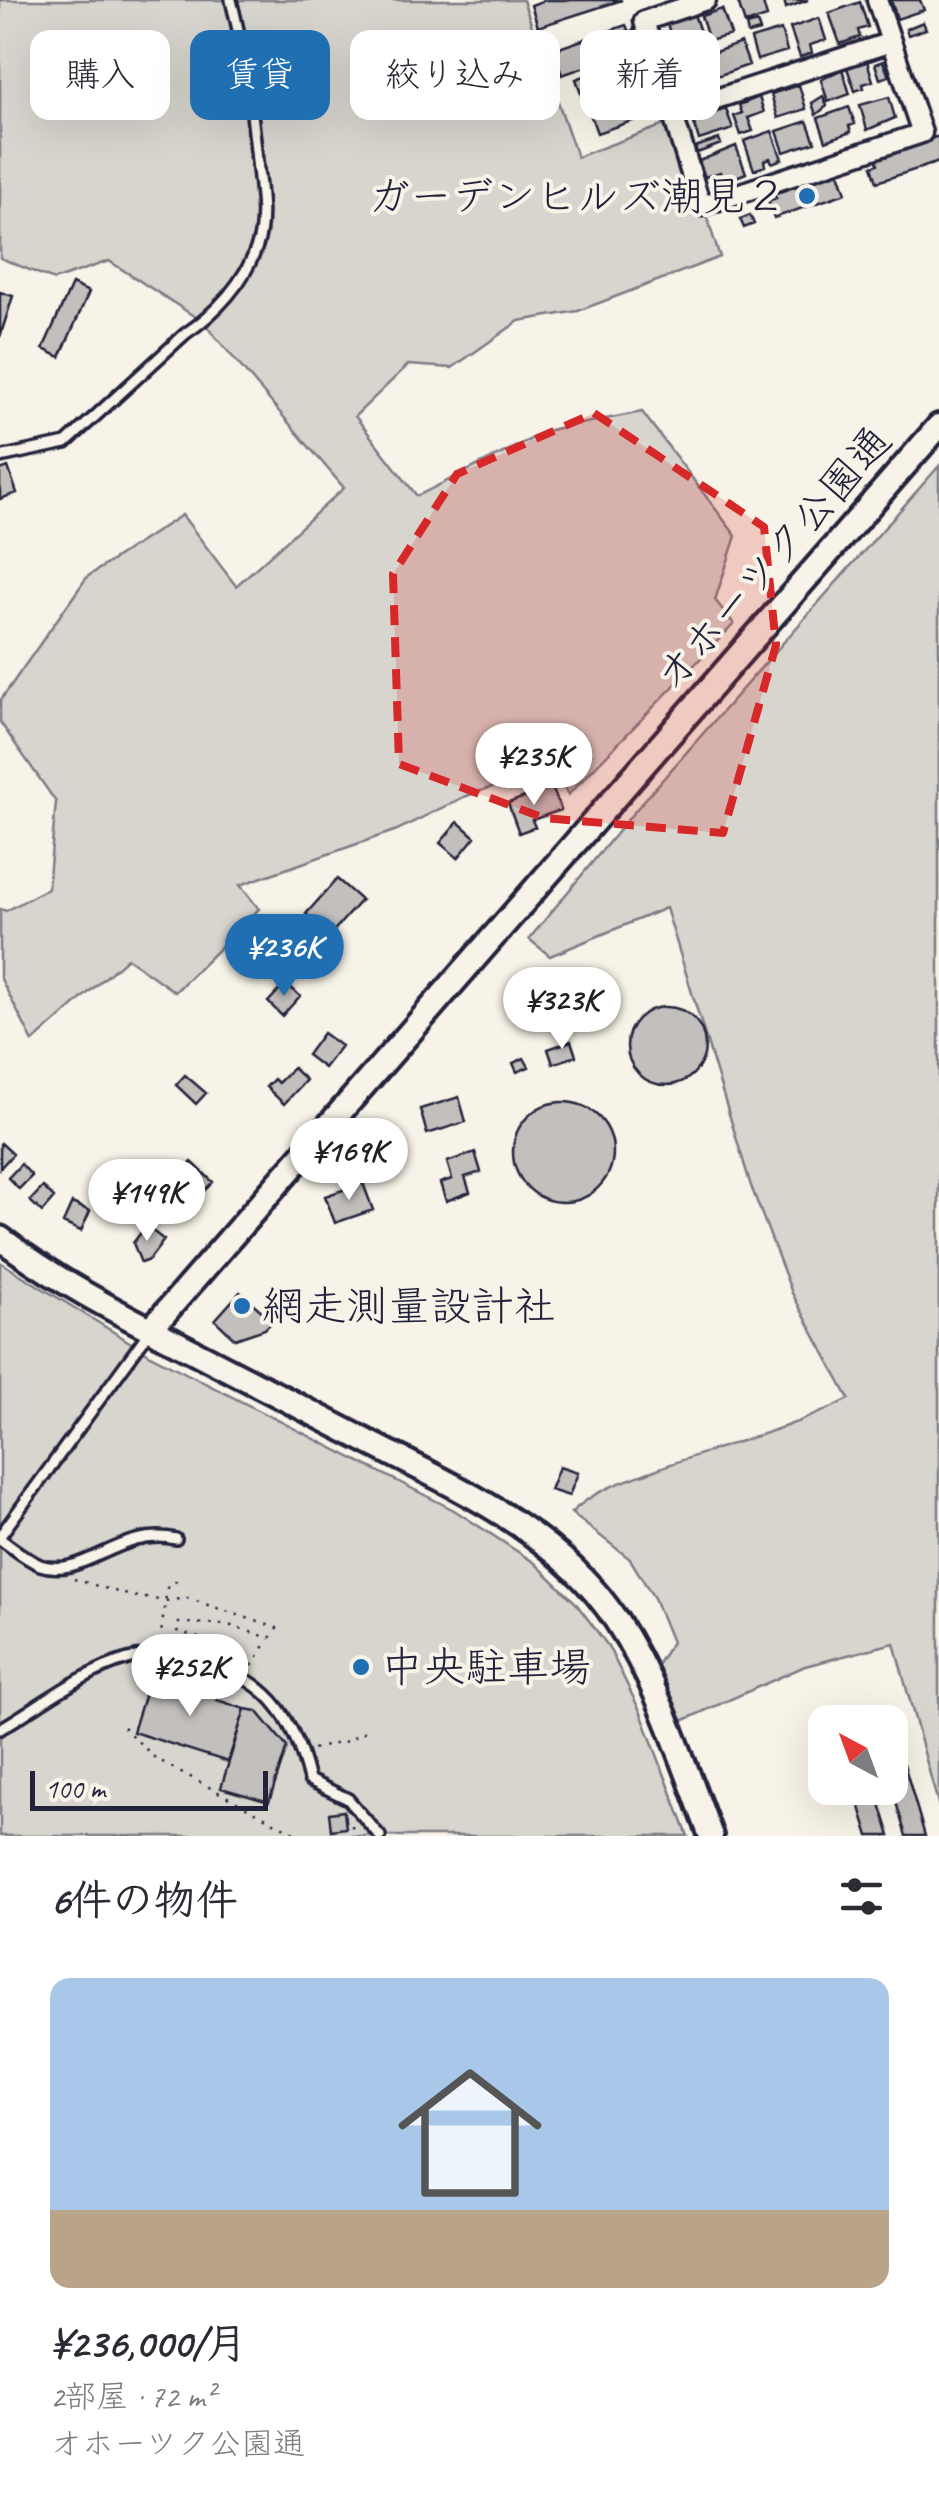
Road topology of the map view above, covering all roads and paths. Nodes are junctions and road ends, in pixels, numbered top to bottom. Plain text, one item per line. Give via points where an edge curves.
1 (231, 0) edge
2 (706, 0) edge
3 (877, 0) edge
4 (647, 30) edge
5 (891, 42) junction
6 (720, 98) edge
7 (675, 120) edge
8 (939, 426) edge
9 (0, 457) edge
10 (0, 1238) edge
11 (151, 1330) junction
12 (0, 1537) edge
13 (176, 1539) dead end
14 (75, 1579) dead end
15 (179, 1579) dead end
16 (166, 1601) junction
17 (270, 1638) junction
18 (158, 1654) junction
19 (123, 1727) dead end
20 (369, 1728) dead end
21 (0, 1729) edge
22 (302, 1752) junction
23 (298, 1835) edge
24 (380, 1836) edge
25 (711, 1836) edge

1 - 9 lane via 249,77 262,217 244,276 203,322 66,443
2 - 4 street via 644,21
3 - 5 street
5 - 6 street
5 - 7 street via 922,133 701,206
8 - 11 street, オホーツク公園通
10 - 11 street
11 - 12 lane
11 - 25 street via 465,1491 551,1549 616,1620
12 - 13 lane via 43,1566 65,1568 139,1538
14 - 16 path
15 - 16 path
16 - 17 path via 188,1598 276,1628
16 - 18 path
17 - 17 path via 225,1624 177,1623 177,1631 220,1645 252,1667
18 - 21 lane via 103,1668
18 - 22 lane via 246,1676 282,1713
19 - 23 path via 156,1758
20 - 22 path
22 - 24 lane via 309,1780 348,1799

